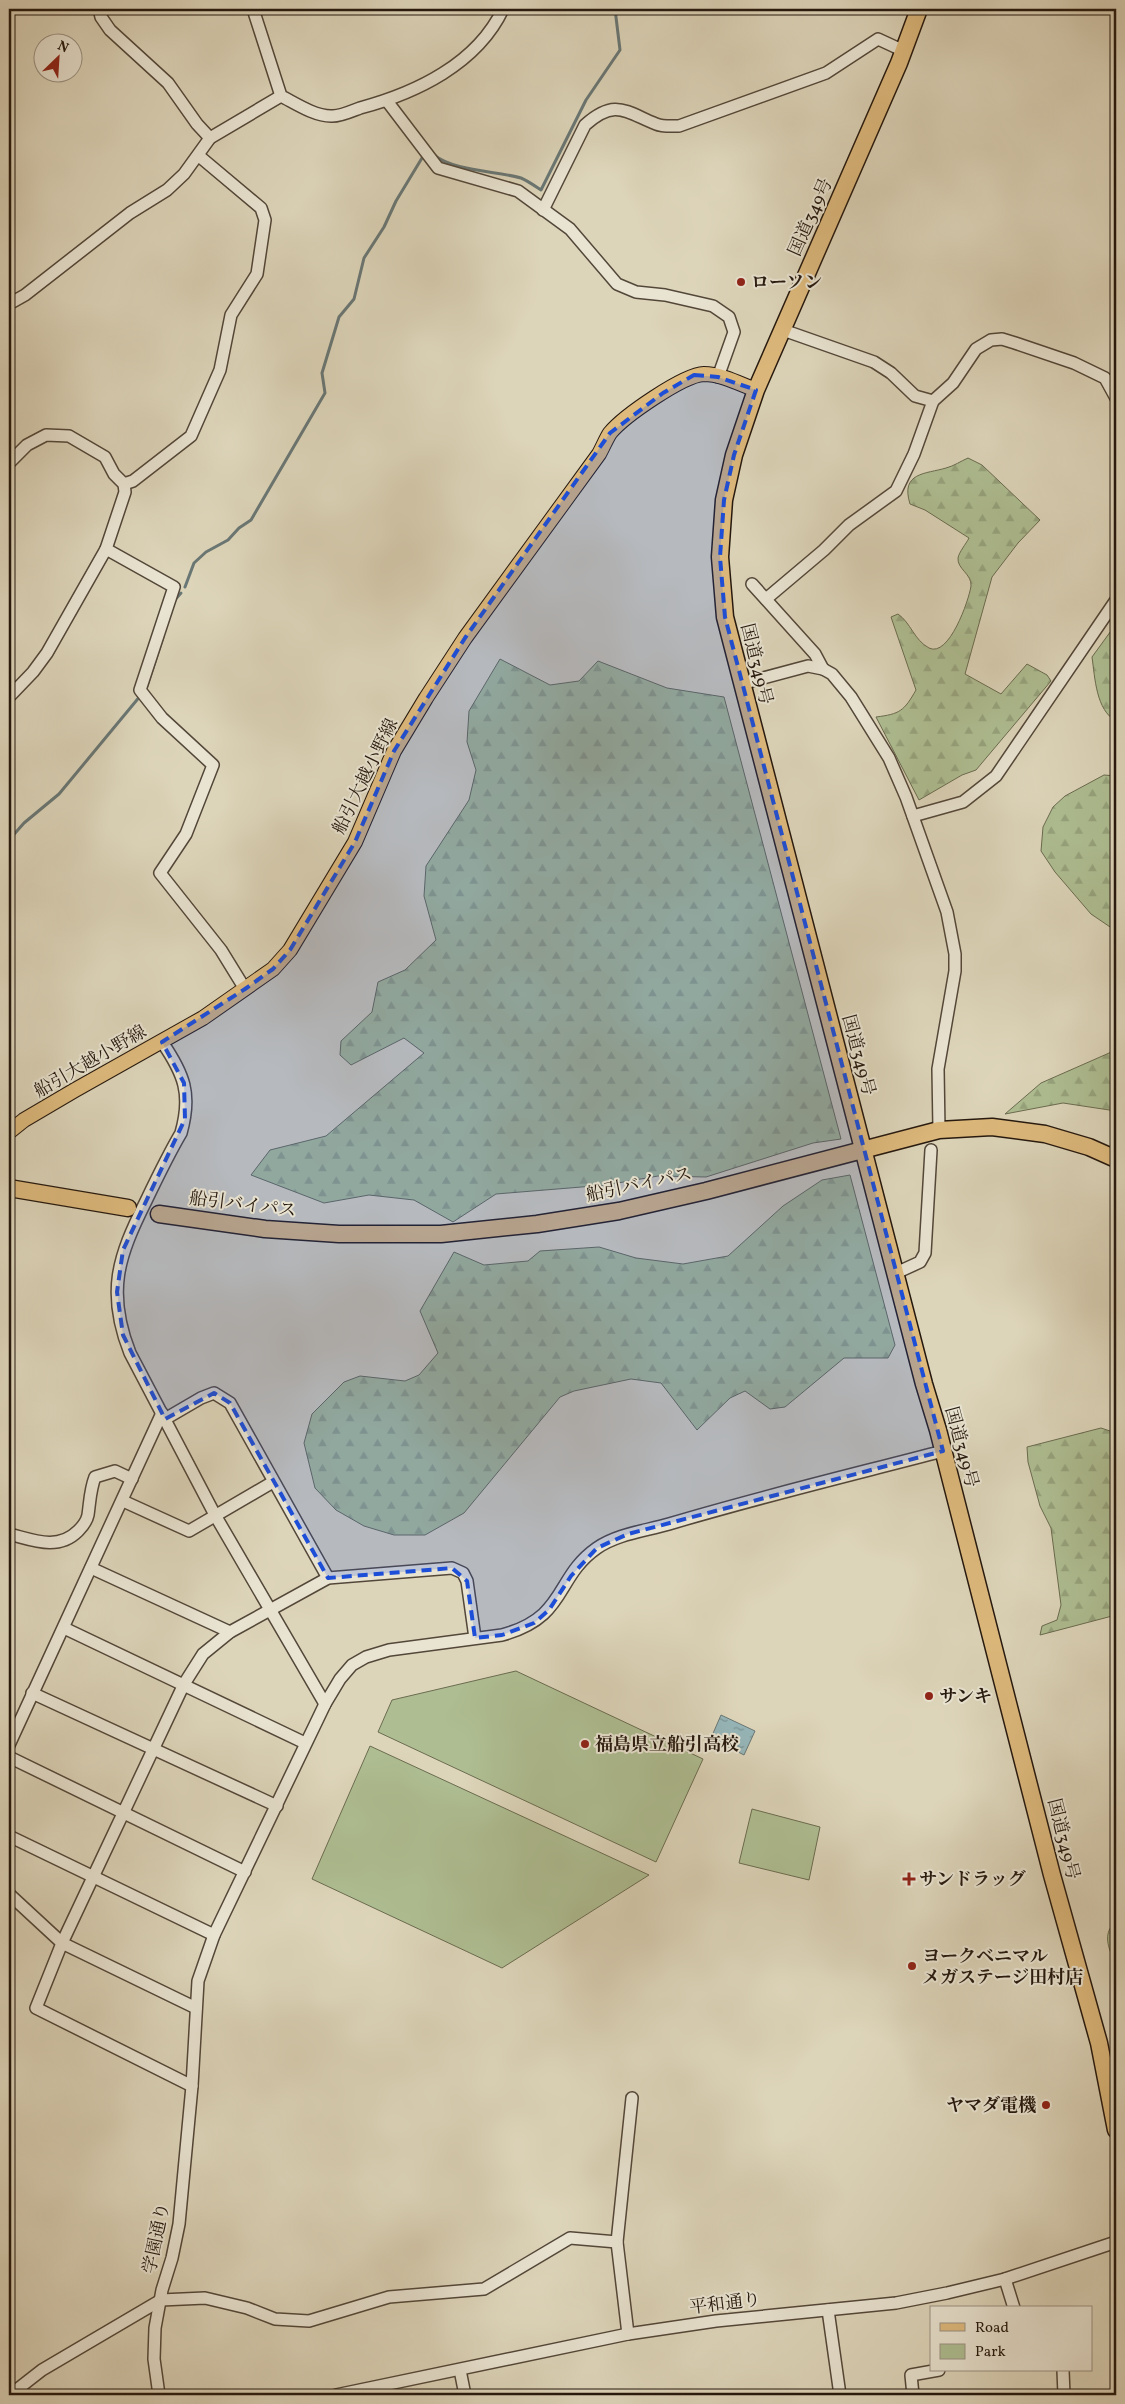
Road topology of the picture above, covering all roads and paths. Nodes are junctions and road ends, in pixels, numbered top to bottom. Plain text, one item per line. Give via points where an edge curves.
1 (99, 9) edge
2 (253, 9) edge
3 (503, 9) edge
4 (919, 9) edge
5 (904, 51) junction
6 (281, 96) junction
7 (387, 101) junction
8 (210, 138) junction
9 (199, 156) junction
10 (543, 210) junction
11 (9, 304) edge
12 (783, 330) junction
13 (718, 377) junction
14 (756, 390) junction
15 (1116, 398) edge
16 (933, 401) junction
17 (9, 463) edge
18 (124, 484) junction
19 (106, 549) junction
20 (752, 584) dead end
21 (766, 599) junction
22 (1116, 600) edge
23 (823, 669) junction
24 (741, 684) junction
25 (9, 697) edge
26 (913, 816) junction
27 (245, 989) junction
28 (162, 1042) junction
29 (939, 1130) junction
30 (9, 1132) edge
31 (864, 1148) junction
32 (932, 1150) dead end
33 (1116, 1159) edge
34 (9, 1188) edge
35 (128, 1208) dead end
36 (159, 1214) dead end
37 (896, 1274) junction
38 (163, 1416) junction
39 (943, 1451) junction
40 (132, 1479) junction
41 (273, 1482) junction
42 (122, 1501) junction
43 (216, 1515) junction
44 (9, 1534) edge
45 (91, 1568) junction
46 (328, 1578) junction
47 (270, 1608) junction
48 (64, 1628) junction
49 (230, 1632) junction
50 (475, 1638) junction
51 (184, 1684) junction
52 (32, 1693) junction
53 (325, 1704) junction
54 (306, 1743) junction
55 (9, 1745) edge
56 (154, 1749) junction
57 (9, 1757) edge
58 (277, 1806) junction
59 (123, 1814) junction
60 (9, 1836) edge
61 (245, 1872) junction
62 (93, 1876) junction
63 (9, 1894) edge
64 (214, 1935) junction
65 (62, 1943) junction
66 (196, 2008) junction
67 (192, 2086) junction
68 (632, 2098) dead end
69 (1116, 2130) edge
70 (617, 2242) junction
71 (1116, 2242) edge
72 (1006, 2279) junction
73 (160, 2300) junction
74 (1013, 2306) edge
75 (828, 2310) junction
76 (628, 2334) junction
77 (460, 2370) junction
78 (930, 2372) edge
79 (1062, 2372) edge
80 (10, 2395) edge
81 (159, 2395) edge
82 (336, 2395) edge
83 (465, 2395) edge
84 (840, 2395) edge
85 (913, 2395) edge
86 (1064, 2395) edge

1 - 8 street via 110,30 168,83
2 - 6 street
3 - 7 street via 488,34 452,68
4 - 5 highway, 国道349号
5 - 10 street via 878,39 826,73 680,126 658,125 624,110 596,115 585,124
5 - 12 highway, 国道349号
6 - 7 street via 303,108 331,116
6 - 8 street
7 - 10 street via 438,168 518,191
8 - 9 street
9 - 11 street via 167,190 130,213
9 - 18 street via 261,208 265,220 257,274 231,315 220,370 191,436 133,481
10 - 13 street via 570,229 610,278 626,289 713,306 729,316 734,332
12 - 14 highway, 国道349号
12 - 16 street via 874,362 915,396
13 - 14 main road, 船引大越小野線
13 - 27 main road, 船引大越小野線 via 694,375 681,381 610,433 599,454 465,638 426,698 394,751 355,842 290,950 273,969
14 - 24 highway, 国道349号 via 734,454 721,528 725,617
15 - 16 street via 1105,378 1002,339 991,340 976,349 953,383
16 - 21 street via 914,454 896,491 849,525
17 - 18 street via 27,445 46,435 69,436 105,457
18 - 19 street via 122,507
19 - 25 street via 47,653
19 - 27 street via 174,587 140,690 162,718 213,765 186,834 160,873 221,950
20 - 21 street
21 - 23 street via 815,654
22 - 26 street via 996,776 963,802
23 - 24 street via 796,668
23 - 26 street via 840,683 889,758
24 - 31 highway, 国道349号
26 - 29 street via 947,912 956,954 956,971 938,1069
27 - 28 main road, 船引大越小野線
28 - 30 main road, 船引大越小野線 via 68,1094
28 - 38 street via 179,1067 184,1083 187,1100 185,1119 123,1250 117,1292 123,1335 130,1354
29 - 31 highway, 船引バイパス
29 - 33 highway, 船引バイパス via 992,1127 1046,1134
31 - 36 highway, 船引バイパス via 619,1211 441,1234 339,1234 265,1229
31 - 37 highway, 国道349号
32 - 37 street via 925,1253 920,1262
34 - 35 highway
37 - 39 highway, 国道349号
38 - 40 street
38 - 41 street via 214,1393 222,1396 230,1402
38 - 43 street
39 - 50 street, 学園通り via 628,1534 597,1548 571,1576 549,1610 534,1623 502,1635
39 - 69 highway, 国道349号 via 1052,1875 1099,2043
40 - 42 street
40 - 44 street via 115,1471 95,1477 90,1488 88,1517 71,1538 60,1543 45,1543
41 - 43 street
41 - 46 street
42 - 43 street via 189,1531
42 - 45 street
43 - 47 street
45 - 48 street
45 - 49 street
46 - 47 street
46 - 50 street via 452,1568 463,1573 467,1581
47 - 49 street
47 - 53 street
48 - 51 street
48 - 52 street
49 - 51 street via 204,1654
50 - 53 street, 学園通り via 398,1648 366,1657 352,1665
51 - 54 street
51 - 56 street
52 - 55 street
52 - 56 street
53 - 54 street, 学園通り
54 - 58 street, 学園通り
56 - 58 street
56 - 59 street
57 - 59 street
58 - 61 street, 学園通り
59 - 61 street
59 - 62 street
60 - 62 street
61 - 64 street, 学園通り
62 - 64 street
62 - 65 street
63 - 65 street
64 - 66 street, 学園通り via 198,1981
65 - 66 street
65 - 67 street via 36,2008
66 - 67 street, 学園通り
67 - 73 street, 学園通り via 180,2224
68 - 70 street
70 - 73 street via 570,2238 484,2289 389,2297 309,2321 276,2319 248,2308 205,2298
70 - 76 street
71 - 72 street, 平和通り
72 - 74 street
72 - 75 street, 平和通り via 896,2303
73 - 80 street via 42,2370
73 - 81 street, 学園通り via 154,2359
75 - 76 street, 平和通り
75 - 84 street
76 - 77 street, 平和通り
77 - 82 street, 平和通り
77 - 83 street
78 - 85 street via 911,2375
79 - 86 street

